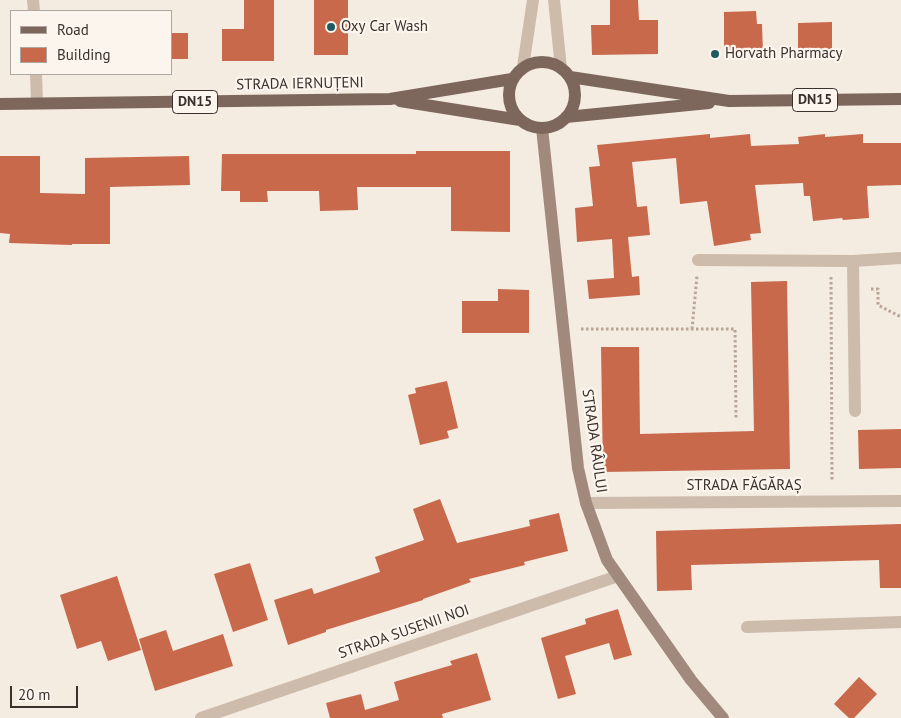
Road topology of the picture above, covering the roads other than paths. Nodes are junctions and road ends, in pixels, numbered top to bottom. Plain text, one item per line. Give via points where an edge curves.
1 (533, 0) edge
2 (554, 0) edge
3 (523, 67) junction
4 (566, 72) junction
5 (36, 75) edge
6 (512, 79) junction
7 (390, 99) junction
8 (901, 99) edge
9 (729, 101) junction
10 (36, 103) junction
11 (0, 104) edge
12 (566, 117) junction
13 (520, 120) junction
14 (542, 128) junction
15 (901, 258) edge
16 (698, 260) road end
17 (853, 261) junction
18 (855, 412) dead end
19 (901, 501) edge
20 (586, 503) junction
21 (618, 576) junction
22 (901, 622) edge
23 (747, 627) dead end
24 (201, 718) edge
25 (723, 718) edge

1 - 3 street
2 - 4 street
3 - 4 main road, DN15 via 542,61
3 - 6 main road
4 - 9 main road, DN15
4 - 12 main road via 574,87 575,98
5 - 10 street
6 - 7 main road, STRADA IERNUȚENI / DN15
6 - 13 main road via 509,101
7 - 10 main road, STRADA IERNUȚENI / DN15
7 - 13 main road, STRADA IERNUȚENI / DN15
8 - 9 main road, DN15
9 - 12 main road, DN15
10 - 11 main road, STRADA IERNUȚENI / DN15
12 - 14 main road, DN15
13 - 14 main road, DN15
14 - 20 main road, STRADA RÂULUI via 578,468
15 - 17 street
16 - 17 street
17 - 18 street
19 - 20 street, STRADA FĂGĂRAȘ
20 - 21 main road, STRADA RÂULUI via 607,560
21 - 24 street, STRADA SUSENII NOI
21 - 25 main road, STRADA RÂULUI via 691,680
22 - 23 street

